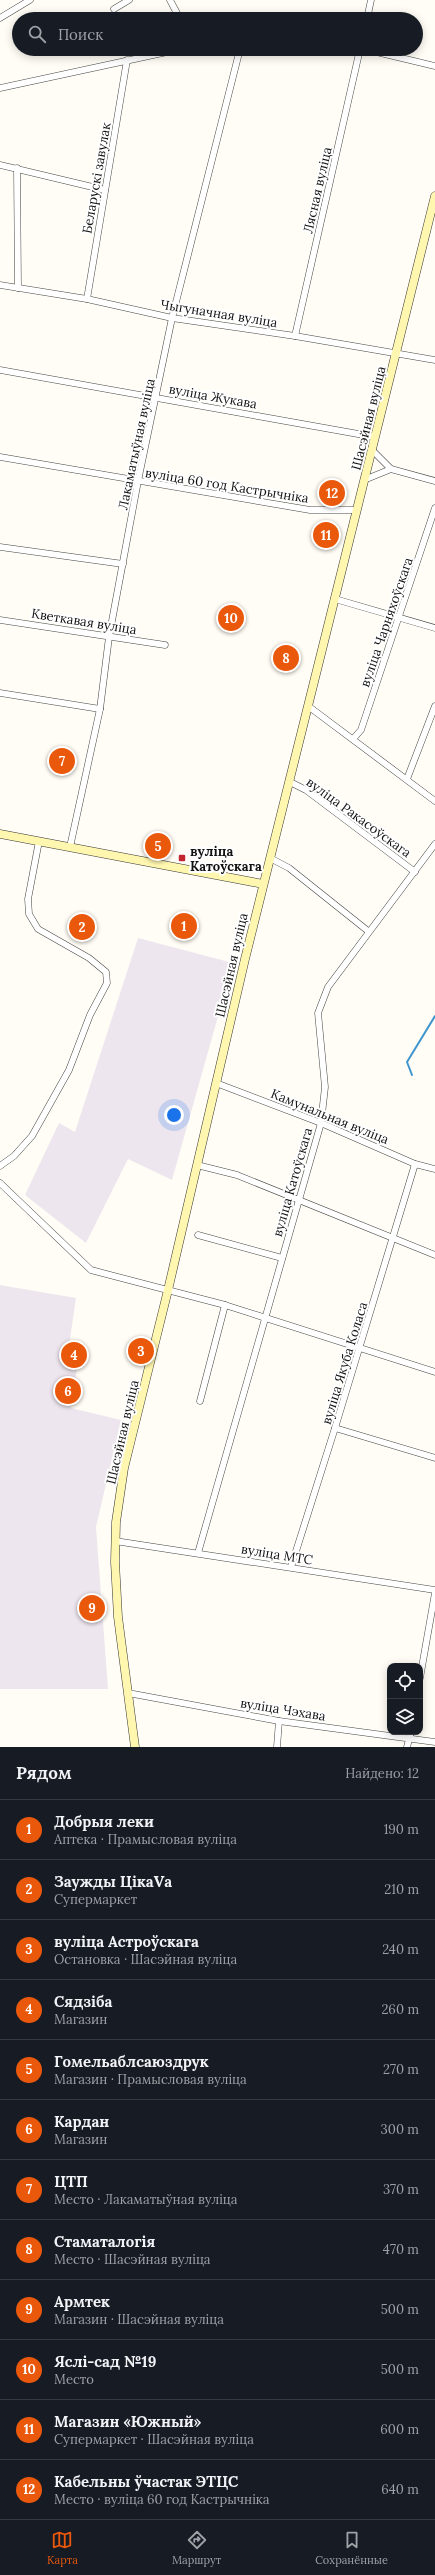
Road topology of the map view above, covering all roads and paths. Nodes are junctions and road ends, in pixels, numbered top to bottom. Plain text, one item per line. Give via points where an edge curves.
1 (30, 0) edge
2 (129, 0) edge
3 (170, 0) edge
4 (371, 0) edge
5 (114, 9) dead end
6 (176, 12) edge
7 (368, 12) edge
8 (0, 18) edge
9 (147, 56) edge
10 (238, 56) edge
11 (358, 56) edge
12 (393, 56) edge
13 (127, 60) junction
14 (435, 66) edge
15 (0, 88) edge
16 (0, 165) edge
17 (16, 168) junction
18 (105, 190) junction
19 (435, 196) edge
20 (0, 285) edge
21 (18, 288) junction
22 (87, 299) junction
23 (172, 318) junction
24 (295, 336) junction
25 (396, 354) junction
26 (435, 360) edge
27 (0, 370) edge
28 (157, 398) junction
29 (375, 437) junction
30 (372, 450) junction
31 (0, 457) edge
32 (391, 468) junction
33 (364, 480) junction
34 (138, 481) junction
35 (435, 481) edge
36 (435, 508) edge
37 (357, 510) junction
38 (0, 547) edge
39 (123, 564) junction
40 (335, 599) junction
41 (400, 618) junction
42 (0, 620) edge
43 (435, 628) edge
44 (109, 637) junction
45 (165, 645) dead end
46 (0, 693) edge
47 (308, 706) junction
48 (435, 706) edge
49 (100, 709) junction
50 (353, 739) junction
51 (407, 779) junction
52 (290, 782) junction
53 (435, 801) edge
54 (0, 834) edge
55 (39, 841) junction
56 (435, 844) edge
57 (70, 847) junction
58 (270, 858) junction
59 (415, 872) junction
60 (264, 884) junction
61 (368, 931) junction
62 (216, 1083) junction
63 (321, 1123) junction
64 (415, 1164) junction
65 (197, 1165) junction
66 (0, 1166) edge
67 (435, 1169) edge
68 (0, 1183) edge
69 (298, 1198) junction
70 (198, 1235) dead end
71 (393, 1237) junction
72 (435, 1255) edge
73 (282, 1258) junction
74 (168, 1290) junction
75 (225, 1305) junction
76 (264, 1317) junction
77 (359, 1349) junction
78 (435, 1372) edge
79 (200, 1401) dead end
80 (335, 1428) junction
81 (435, 1458) edge
82 (115, 1541) junction
83 (198, 1552) junction
84 (291, 1567) junction
85 (435, 1591) edge
86 (423, 1663) edge
87 (128, 1693) junction
88 (279, 1721) junction
89 (387, 1733) edge
90 (410, 1735) edge
91 (435, 1742) edge
92 (135, 1747) edge
93 (277, 1747) edge
94 (407, 1747) edge

1 - 8 street
2 - 5 street
3 - 6 street
4 - 7 street
9 - 13 street
10 - 23 street, Лакаматыўная вуліца
11 - 24 street, Лясная вуліца
12 - 14 street
13 - 15 street
13 - 18 street, Беларускі завулак
16 - 17 street
17 - 18 street
17 - 21 street
18 - 22 street, Беларускі завулак
19 - 25 main road, Шасэйная вуліца
20 - 21 street, Чыгуначная вуліца
21 - 22 street, Чыгуначная вуліца
22 - 23 street, Чыгуначная вуліца
23 - 24 street, Чыгуначная вуліца
23 - 28 street, Лакаматыўная вуліца
24 - 25 street, Чыгуначная вуліца
25 - 26 street, Чыгуначная вуліца
25 - 29 main road, Шасэйная вуліца
27 - 28 street, вуліца Жукава
28 - 29 street, вуліца Жукава
28 - 34 street, Лакаматыўная вуліца
29 - 30 main road, Шасэйная вуліца
30 - 32 street
30 - 33 main road, Шасэйная вуліца
31 - 34 street, вуліца 60 год Кастрычніка
32 - 33 street
32 - 35 street
33 - 37 main road, Шасэйная вуліца
34 - 37 street, вуліца 60 год Кастрычніка via 310,510
34 - 39 street, Лакаматыўная вуліца
36 - 41 street, вуліца Чарняхоўскага
37 - 40 main road, Шасэйная вуліца
38 - 39 street
39 - 44 street, Лакаматыўная вуліца
40 - 41 street
40 - 47 main road, Шасэйная вуліца
41 - 43 street
41 - 50 street, вуліца Чарняхоўскага via 361,730
42 - 44 street, Кветкавая вуліца
44 - 45 street, Кветкавая вуліца
44 - 49 street, Лакаматыўная вуліца
46 - 49 street
47 - 50 street
47 - 52 main road, Шасэйная вуліца
48 - 51 street
49 - 57 street, Лакаматыўная вуліца
50 - 51 street
51 - 53 street
52 - 58 main road, Шасэйная вуліца
52 - 59 street, вуліца Ракасоўскага via 306,790
54 - 55 main road
55 - 57 main road
55 - 66 street via 28,899 29,914 38,929 89,958 106,972 107,983 90,1015 69,1070 32,1136 14,1156
56 - 59 street, вуліца Катоўскага
57 - 60 main road
58 - 60 main road, Шасэйная вуліца
58 - 61 street via 289,868
59 - 61 street, вуліца Катоўскага
60 - 62 main road, Шасэйная вуліца
61 - 63 street, вуліца Катоўскага via 328,987 318,1013 325,1086
62 - 63 street, Камунальная вуліца
62 - 65 main road, Шасэйная вуліца
63 - 64 street, Камунальная вуліца
63 - 69 street, вуліца Катоўскага
64 - 67 street, Камунальная вуліца
64 - 71 street, вуліца Якуба Коласа
65 - 69 street via 237,1175
65 - 74 main road, Шасэйная вуліца
68 - 74 street via 91,1270
69 - 71 street
69 - 73 street, вуліца Катоўскага
70 - 73 street
71 - 72 street
71 - 77 street, вуліца Якуба Коласа
73 - 76 street, вуліца Катоўскага
74 - 75 street
74 - 82 main road, Шасэйная вуліца via 124,1468
75 - 76 street
75 - 79 street
76 - 77 street
76 - 83 street, вуліца Катоўскага
77 - 78 street
77 - 80 street, вуліца Якуба Коласа
80 - 81 street
80 - 84 street, вуліца Якуба Коласа
82 - 83 street, вуліца МТС
82 - 87 main road, Шасэйная вуліца via 118,1617
83 - 84 street, вуліца МТС
84 - 85 street, вуліца МТС
85 - 86 street
87 - 88 street, вуліца Чэхава
87 - 92 main road, Шасэйная вуліца
88 - 89 street, вуліца Чэхава
88 - 93 street
90 - 91 street, вуліца Чэхава
90 - 94 street

